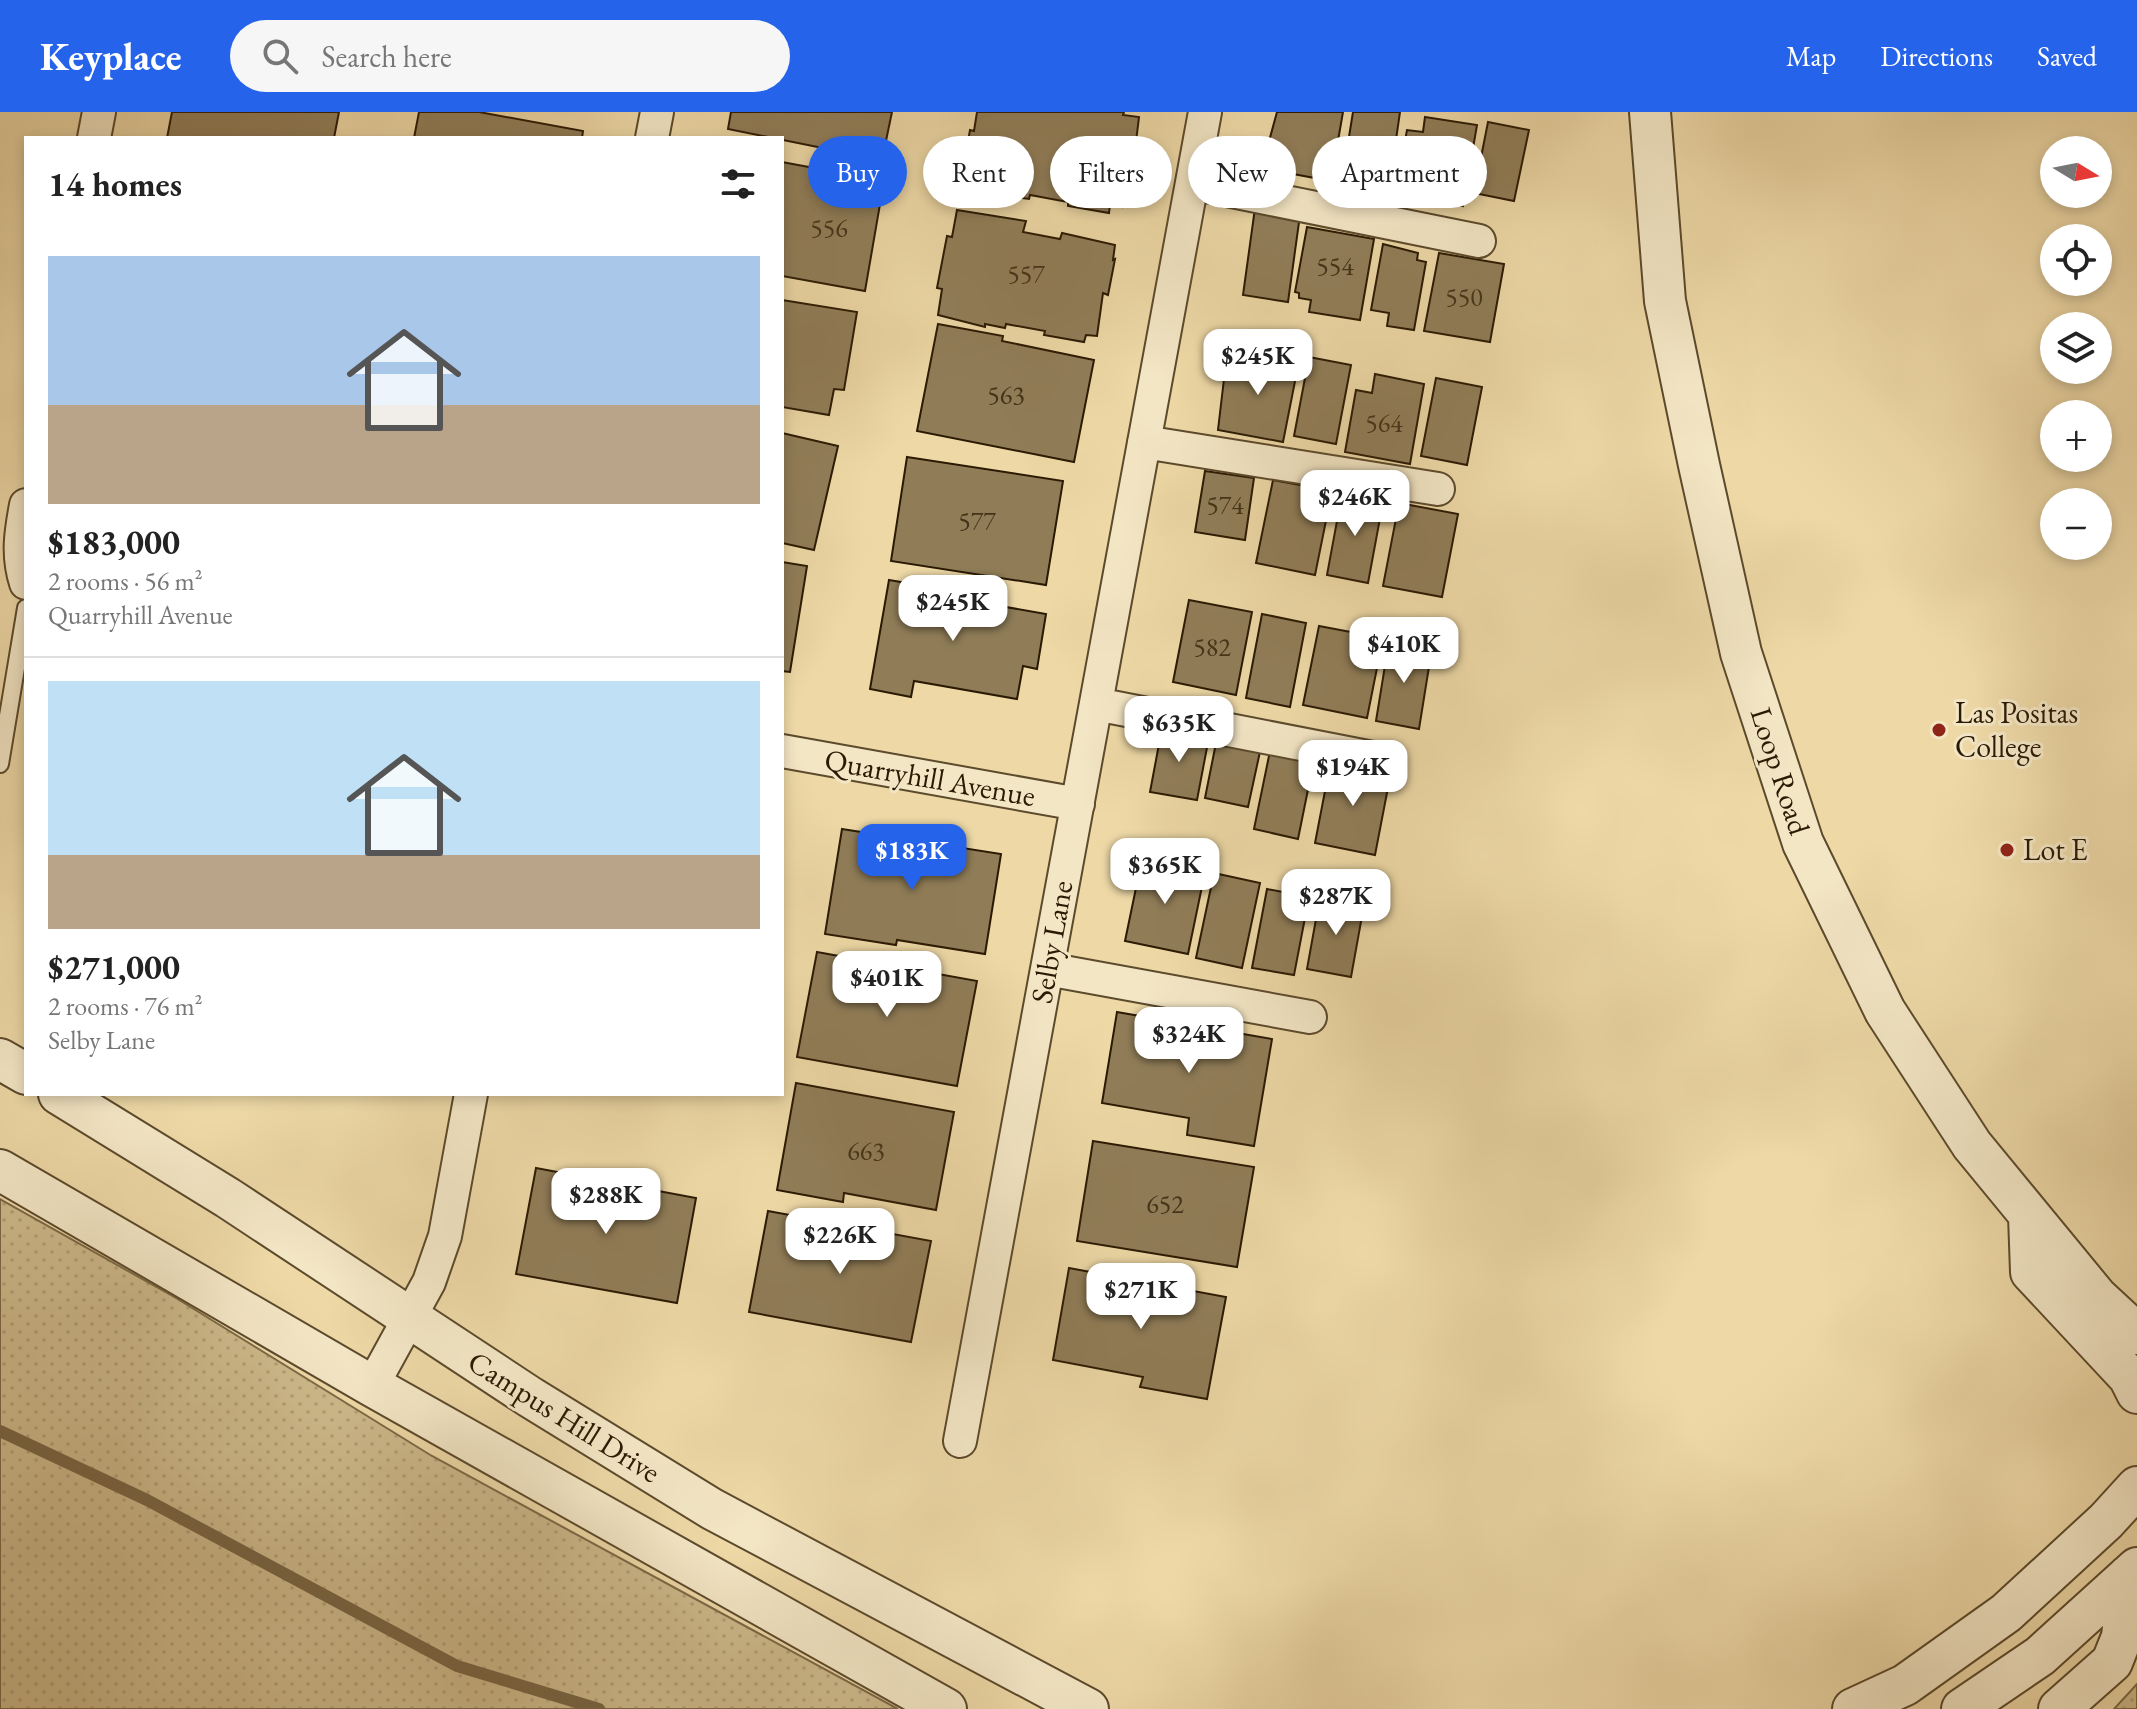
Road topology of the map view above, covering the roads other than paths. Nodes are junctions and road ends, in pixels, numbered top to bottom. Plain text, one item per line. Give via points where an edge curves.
1 (99, 112) edge
2 (657, 112) edge
3 (1205, 112) edge
4 (1650, 112) edge
5 (94, 136) edge
6 (652, 136) edge
7 (1201, 136) edge
8 (1296, 204) edge
9 (1188, 205) edge
10 (1479, 241) dead end
11 (1144, 442) junction
12 (1438, 489) dead end
13 (24, 516) edge
14 (24, 577) edge
15 (24, 620) edge
16 (1096, 704) junction
17 (784, 751) edge
18 (1383, 760) dead end
19 (0, 764) edge
20 (1078, 804) junction
21 (1047, 969) junction
22 (1310, 1017) dead end
23 (0, 1059) edge
24 (24, 1073) edge
25 (62, 1096) edge
26 (471, 1096) edge
27 (0, 1170) edge
28 (2029, 1215) junction
29 (410, 1320) junction
30 (2137, 1334) edge
31 (372, 1386) junction
32 (2137, 1393) edge
33 (960, 1441) dead end
34 (2137, 1487) edge
35 (2133, 1572) edge
36 (946, 1709) edge
37 (1088, 1709) edge
38 (1853, 1709) edge
39 (1962, 1709) edge
40 (2059, 1709) edge

1 - 5 street
2 - 6 street
3 - 7 street, Selby Lane
4 - 28 street, Loop Road via 1665,301 1699,465 1741,653 1803,843 1885,1011 1972,1145
8 - 10 street
9 - 11 street, Selby Lane
11 - 12 street
11 - 16 street, Selby Lane
13 - 14 street
15 - 19 lane
16 - 18 street
16 - 20 street, Selby Lane
17 - 20 street, Quarryhill Avenue
20 - 21 street, Selby Lane
21 - 22 street
21 - 33 street, Selby Lane
23 - 24 street
25 - 29 street, Campus Hill Drive via 228,1198
26 - 29 street via 445,1236
27 - 31 street, Campus Hill Drive
28 - 30 street, Loop Road via 2097,1297
28 - 32 street via 2031,1272 2129,1377
29 - 31 street
29 - 37 street, Campus Hill Drive via 712,1509
31 - 36 street, Campus Hill Drive
34 - 38 street via 2006,1613 1905,1685
35 - 39 street via 2040,1656
35 - 40 street via 2122,1637 2112,1662

